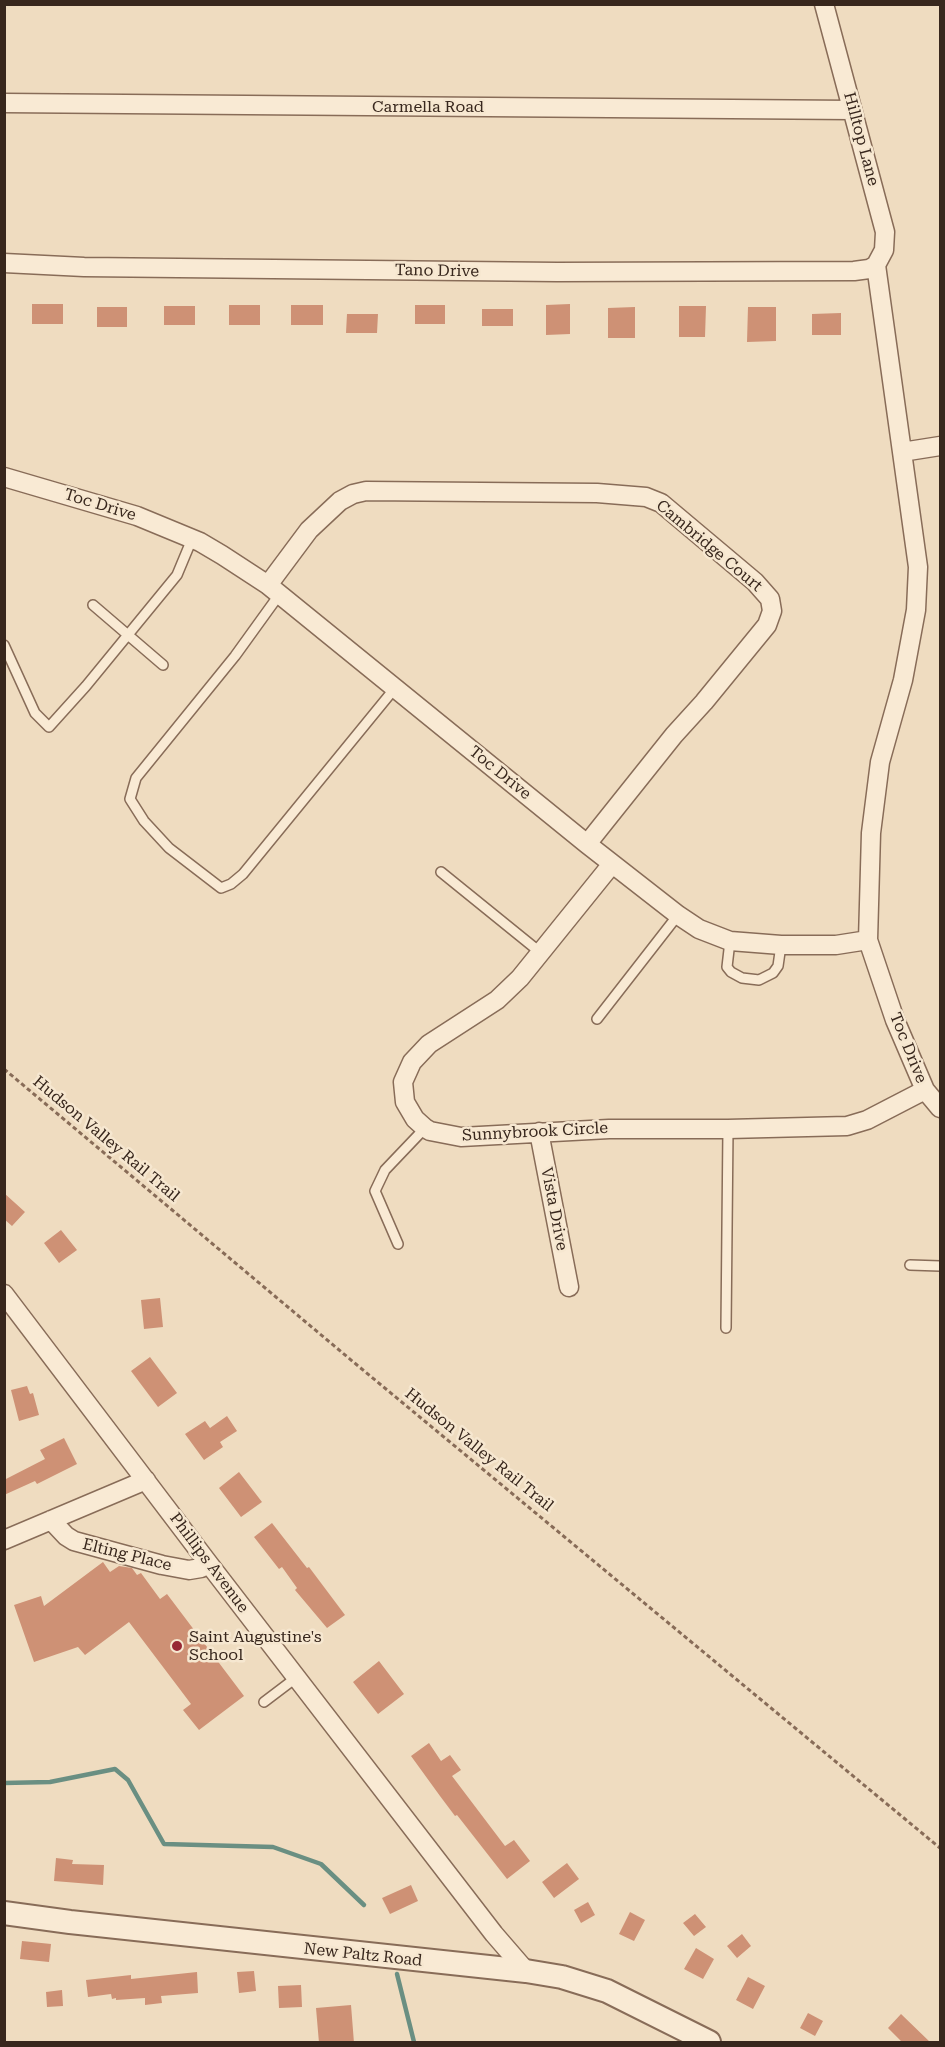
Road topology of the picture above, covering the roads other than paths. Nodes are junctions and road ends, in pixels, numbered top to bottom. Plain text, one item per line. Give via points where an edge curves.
1 (824, 4) edge
2 (4, 103) edge
3 (852, 110) junction
4 (4, 263) edge
5 (872, 267) junction
6 (940, 446) edge
7 (902, 452) junction
8 (4, 477) edge
9 (192, 539) junction
10 (274, 590) junction
11 (93, 605) dead end
12 (128, 634) junction
13 (4, 645) edge
14 (163, 665) dead end
15 (395, 688) junction
16 (587, 844) junction
17 (612, 864) junction
18 (441, 872) dead end
19 (678, 915) junction
20 (730, 940) junction
21 (868, 940) junction
22 (781, 945) junction
23 (541, 952) junction
24 (597, 1019) dead end
25 (925, 1090) junction
26 (940, 1108) edge
27 (425, 1128) junction
28 (728, 1129) junction
29 (539, 1132) junction
30 (398, 1244) dead end
31 (910, 1265) dead end
32 (940, 1266) edge
33 (569, 1287) dead end
34 (4, 1294) edge
35 (726, 1328) dead end
36 (146, 1480) junction
37 (51, 1520) junction
38 (4, 1539) edge
39 (209, 1564) junction
40 (297, 1677) junction
41 (264, 1702) dead end
42 (4, 1913) edge
43 (526, 1971) junction
44 (709, 2043) edge

1 - 3 street, Hilltop Lane
2 - 3 street, Carmella Road
3 - 5 street, Hilltop Lane via 885,232 885,250
4 - 5 street, Tano Drive via 545,272 842,271
5 - 7 street
6 - 7 street
7 - 21 street via 918,567 916,610 903,680 880,762 871,833
8 - 9 street, Toc Drive via 137,516
9 - 10 street, Toc Drive
9 - 12 lane via 177,575
10 - 15 street, Toc Drive
10 - 15 lane via 235,656 136,778 130,799 169,848 221,888 231,884
10 - 16 street, Cambridge Court via 309,530 340,501 366,491 597,493 646,497 661,503 755,582 770,599 772,611 767,624
11 - 12 lane
12 - 13 lane via 48,727 35,713
12 - 14 lane
15 - 16 street, Toc Drive
16 - 17 street, Toc Drive
17 - 19 street, Toc Drive
17 - 23 street
18 - 23 lane
19 - 20 street, Toc Drive via 699,929
19 - 24 lane
20 - 22 street, Toc Drive
20 - 22 lane via 727,967 742,978 759,980 773,974
21 - 22 street, Toc Drive via 836,945
21 - 25 street, Toc Drive via 895,1020
23 - 27 street via 497,1000 429,1044 412,1062 403,1082 405,1102
25 - 26 street
25 - 28 street, Sunnybrook Circle via 847,1126
27 - 29 street, Sunnybrook Circle via 461,1137
27 - 30 lane via 385,1170 375,1191
28 - 29 street, Sunnybrook Circle
28 - 35 lane
29 - 33 street, Vista Drive
31 - 32 lane
34 - 36 street, Phillips Avenue
36 - 37 street
36 - 39 street, Phillips Avenue
37 - 38 street
37 - 39 street, Elting Place via 74,1541 189,1570
39 - 40 street, Phillips Avenue
40 - 41 lane
40 - 43 street, Phillips Avenue
42 - 43 street, New Paltz Road
43 - 44 street, New Paltz Road via 607,1991

